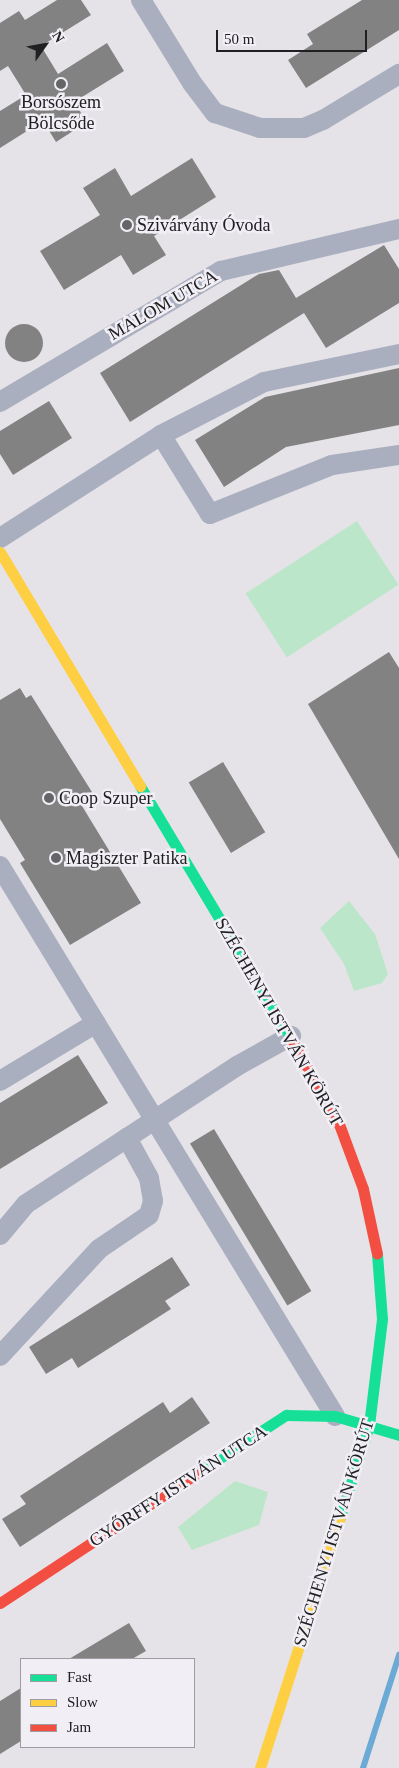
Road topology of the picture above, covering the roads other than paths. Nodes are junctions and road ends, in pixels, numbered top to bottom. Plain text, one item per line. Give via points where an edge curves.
1 (141, 0) edge
2 (399, 74) edge
3 (399, 230) edge
4 (399, 354) edge
5 (0, 402) edge
6 (161, 435) junction
7 (399, 455) edge
8 (0, 538) edge
9 (0, 552) edge
10 (0, 866) edge
11 (96, 1023) junction
12 (291, 1036) junction
13 (0, 1081) edge
14 (155, 1120) junction
15 (127, 1138) junction
16 (0, 1235) edge
17 (0, 1356) edge
18 (335, 1416) junction
19 (369, 1425) junction
20 (399, 1435) edge
21 (0, 1603) edge
22 (260, 1768) edge

1 - 2 street via 192,83 215,113 260,128 304,128
3 - 5 street, MALOM UTCA via 221,271
4 - 6 street via 264,382
6 - 7 street via 210,514 332,465
6 - 8 street
9 - 12 street, SZÉCHENYI ISTVÁN KÖRÚT
10 - 11 street
11 - 13 street
11 - 14 street
12 - 14 street via 237,1066
12 - 19 street, SZÉCHENYI ISTVÁN KÖRÚT via 339,1124 363,1189 378,1256 382,1319
14 - 15 street
14 - 18 street
15 - 16 street via 26,1204
15 - 17 street via 149,1178 154,1201 149,1215 100,1249
18 - 19 street, GYŐRFFY ISTVÁN UTCA
18 - 21 street, GYŐRFFY ISTVÁN UTCA via 286,1415
19 - 20 street, GYŐRFFY ISTVÁN UTCA
19 - 22 street, SZÉCHENYI ISTVÁN KÖRÚT

